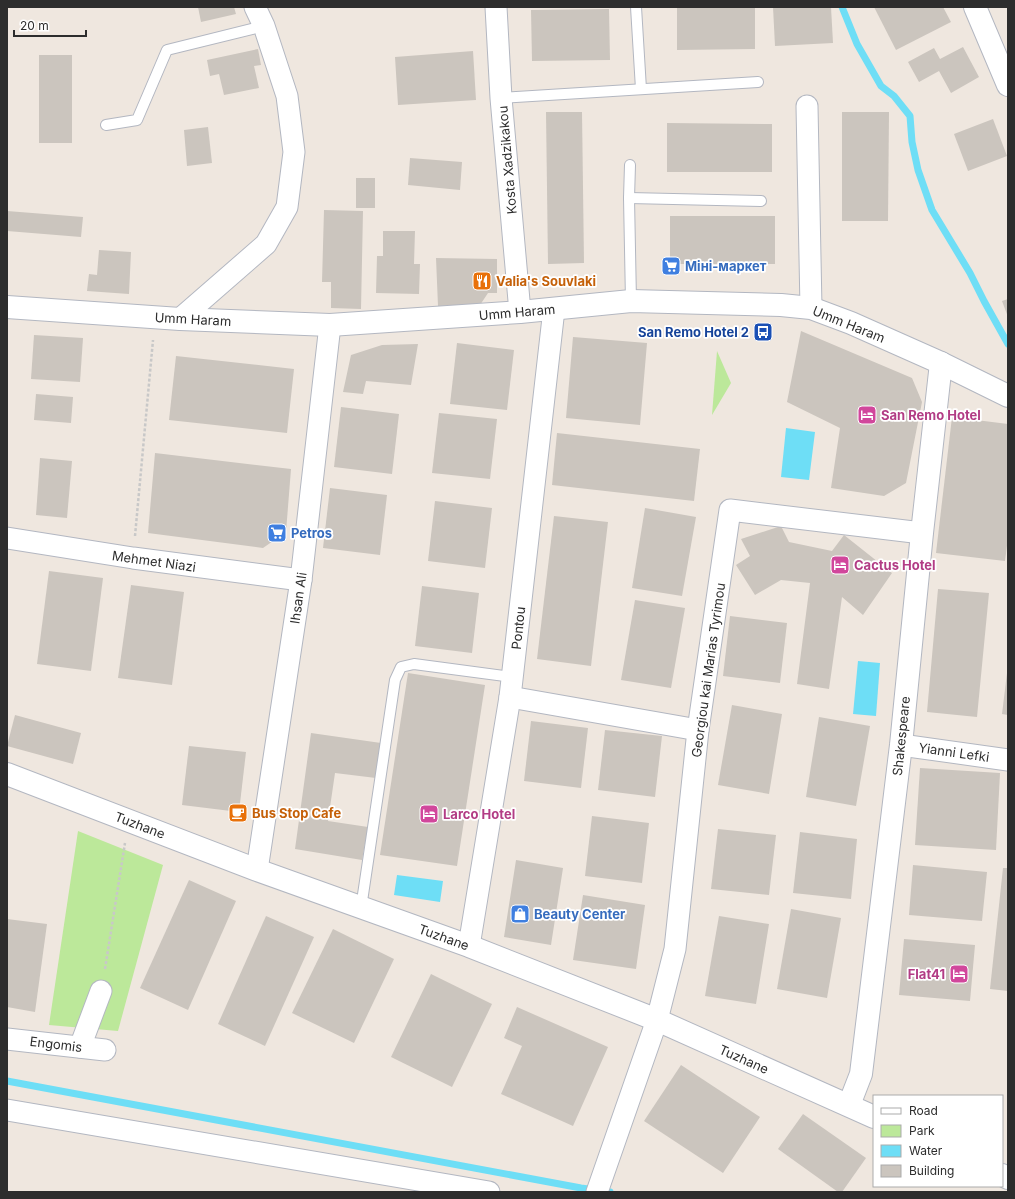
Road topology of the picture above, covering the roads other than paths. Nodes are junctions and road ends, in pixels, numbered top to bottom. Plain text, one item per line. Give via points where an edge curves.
1 (255, 7) edge
2 (496, 7) edge
3 (636, 7) edge
4 (975, 7) edge
5 (264, 26) junction
6 (758, 82) dead end
7 (1008, 85) edge
8 (641, 89) junction
9 (501, 98) junction
10 (807, 106) dead end
11 (106, 125) dead end
12 (630, 165) dead end
13 (628, 198) junction
14 (760, 201) dead end
15 (631, 301) junction
16 (7, 307) edge
17 (811, 308) junction
18 (554, 309) junction
19 (520, 312) junction
20 (180, 319) junction
21 (330, 325) junction
22 (941, 364) junction
23 (1008, 396) edge
24 (922, 533) junction
25 (7, 538) edge
26 (301, 580) junction
27 (512, 677) junction
28 (510, 697) junction
29 (698, 730) junction
30 (900, 745) junction
31 (1008, 760) edge
32 (7, 774) edge
33 (257, 870) junction
34 (361, 908) junction
35 (470, 946) junction
36 (101, 991) road end
37 (657, 1020) junction
38 (7, 1039) edge
39 (80, 1047) junction
40 (105, 1050) dead end
41 (849, 1106) junction
42 (7, 1110) edge
43 (873, 1117) edge
44 (600, 1186) edge
45 (489, 1192) edge

1 - 5 street
2 - 9 street, Kosta Xadzikakou
3 - 8 lane
4 - 7 street
5 - 11 lane via 167,50 137,120
5 - 20 street via 287,96 294,152 287,208 266,244
6 - 8 lane
8 - 9 lane
9 - 19 street, Kosta Xadzikakou
10 - 17 street
12 - 13 lane
13 - 14 lane
13 - 15 lane
15 - 17 street, Umm Haram
15 - 18 street, Umm Haram
16 - 20 street, Umm Haram
17 - 22 street, Umm Haram via 851,323
18 - 19 street, Umm Haram
18 - 27 street, Pontou
19 - 21 street, Umm Haram
20 - 21 street, Umm Haram
21 - 26 street, Ihsan Ali
22 - 23 street, Umm Haram
22 - 24 street, Shakespeare
24 - 29 street, Georgiou kai Marias Tyrimou via 730,510
24 - 30 street, Shakespeare
25 - 26 street, Mehmet Niazi
26 - 33 street, Ihsan Ali
27 - 28 street, Pontou
27 - 34 lane via 414,664 401,668 395,680
28 - 29 street
28 - 35 street, Pontou
29 - 37 street, Georgiou kai Marias Tyrimou via 675,949
30 - 31 street, Yianni Lefki
30 - 41 street, Shakespeare via 860,1074
32 - 33 street, Tuzhane
33 - 34 street, Tuzhane
34 - 35 street, Tuzhane
35 - 37 street, Tuzhane
36 - 39 street
37 - 41 street, Tuzhane
37 - 44 street, Georgiou kai Marias Tyrimou
38 - 39 street, Engomis
39 - 40 street, Engomis
41 - 43 street, Tuzhane
42 - 45 street

